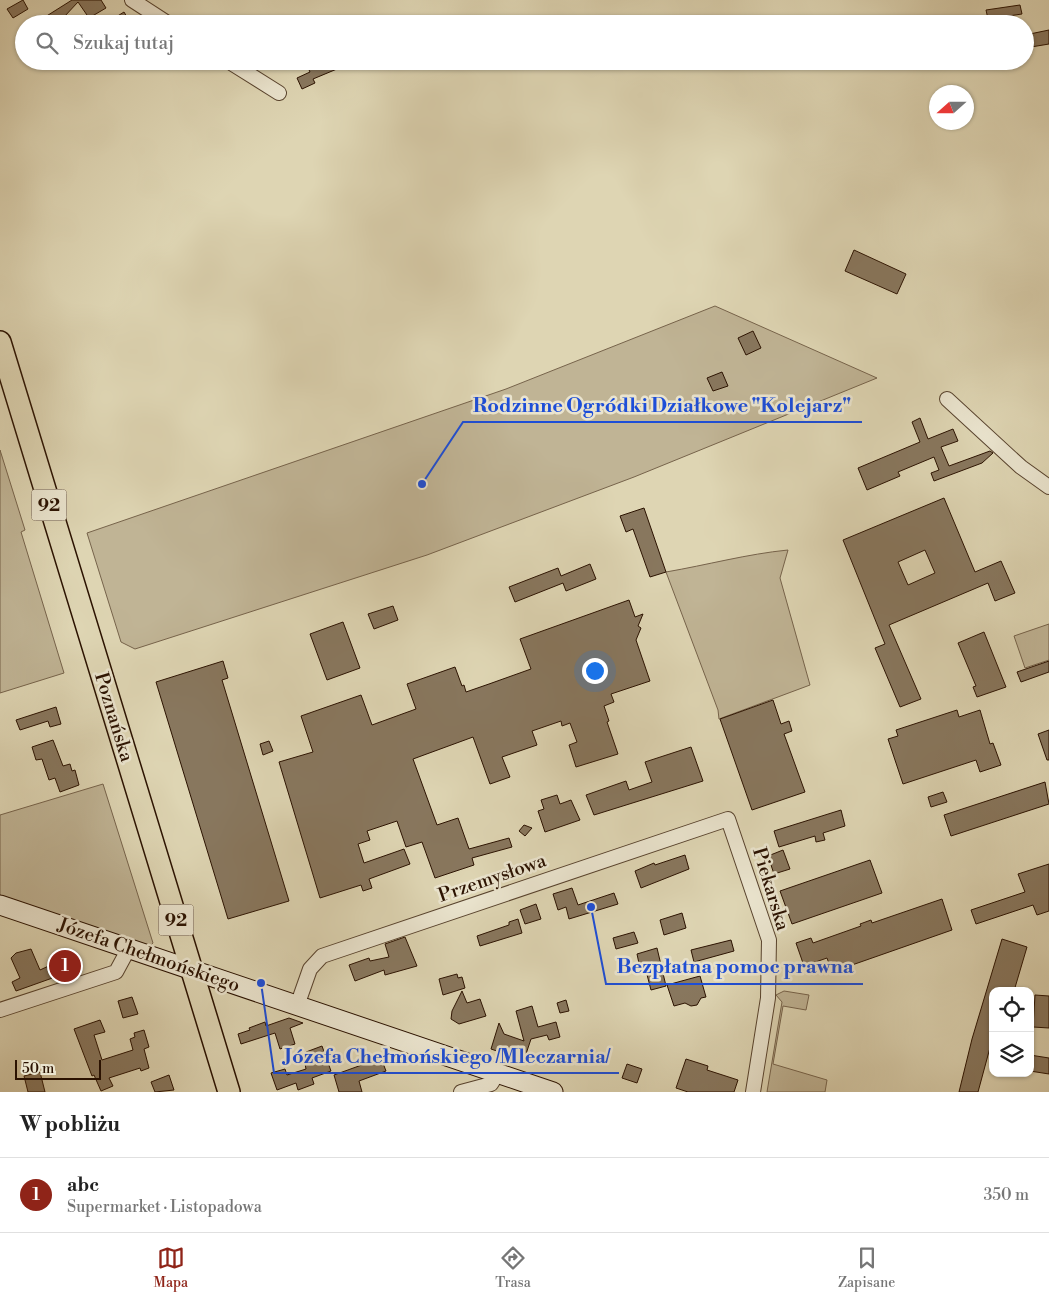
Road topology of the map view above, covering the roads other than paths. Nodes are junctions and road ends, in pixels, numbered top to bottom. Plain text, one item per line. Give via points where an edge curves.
1 (132, 0) edge
2 (155, 15) edge
3 (242, 70) edge
4 (279, 93) dead end
5 (0, 342) edge
6 (947, 399) dead end
7 (1049, 487) edge
8 (728, 819) joint
9 (0, 905) edge
10 (129, 948) junction
11 (191, 969) junction
12 (297, 1006) junction
13 (0, 1010) edge
14 (498, 1073) junction
15 (229, 1092) edge
16 (461, 1092) edge
17 (554, 1092) edge
18 (753, 1092) edge

1 - 2 street
3 - 4 street
5 - 11 main road, Poznańska / 92
6 - 7 street via 1021,467
8 - 12 street, Przemysłowa via 322,956 310,969
8 - 18 street, Piekarska via 769,940 768,998
9 - 10 street, Józefa Chełmońskiego
10 - 11 street, Józefa Chełmońskiego
10 - 13 street via 116,972
11 - 12 street, Józefa Chełmońskiego
11 - 15 main road, Poznańska / 92
12 - 14 street, Józefa Chełmońskiego
14 - 16 street via 491,1084
14 - 17 street, Józefa Chełmońskiego

